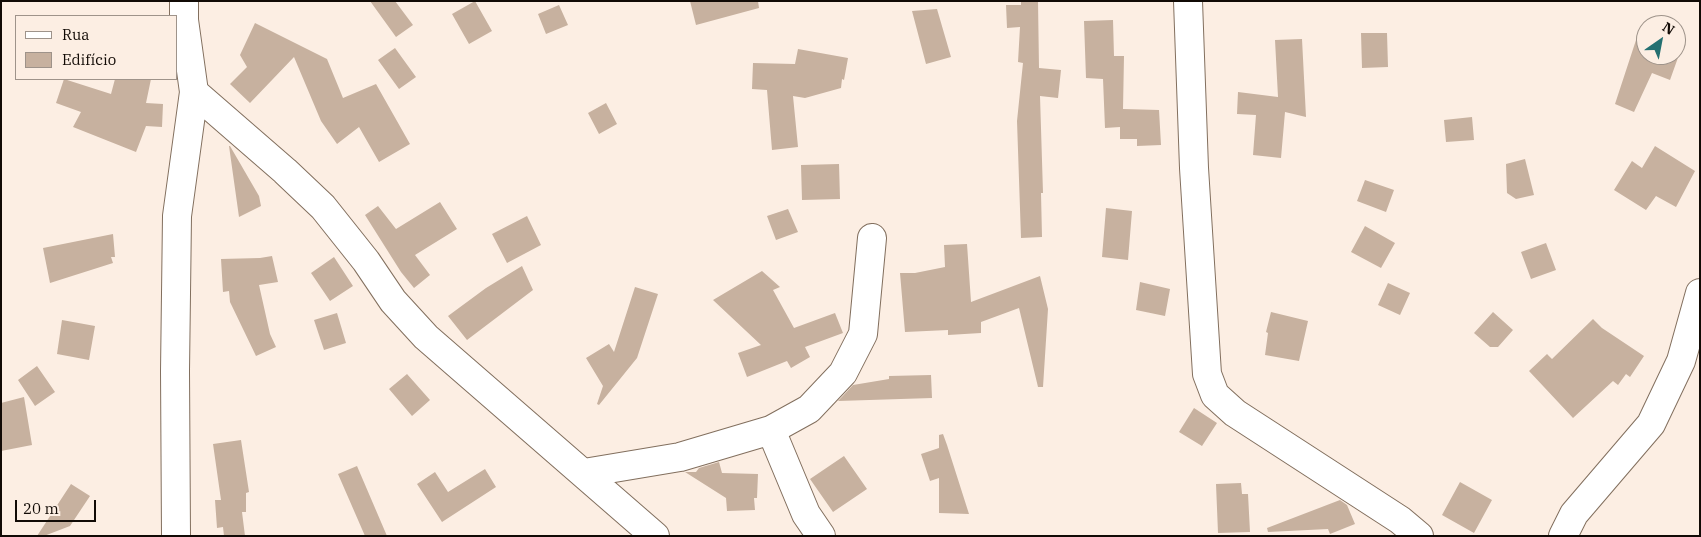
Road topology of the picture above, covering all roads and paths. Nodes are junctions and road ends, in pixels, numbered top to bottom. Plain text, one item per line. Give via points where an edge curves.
1 (184, 1) edge
2 (1188, 1) edge
3 (194, 92) junction
4 (872, 238) dead end
5 (1700, 293) edge
6 (771, 430) junction
7 (584, 473) junction
8 (176, 536) edge
9 (654, 536) edge
10 (821, 536) edge
11 (1419, 536) edge
12 (1563, 536) edge

1 - 3 street
2 - 11 street via 1194,168 1207,374 1215,395 1235,412 1400,520
3 - 7 street via 323,208 394,301 426,337
3 - 8 street via 176,216
4 - 6 street via 863,334 843,373 809,410
5 - 12 street via 1681,361 1651,424 1574,514
6 - 7 street via 680,457
6 - 10 street via 806,514
7 - 9 street

